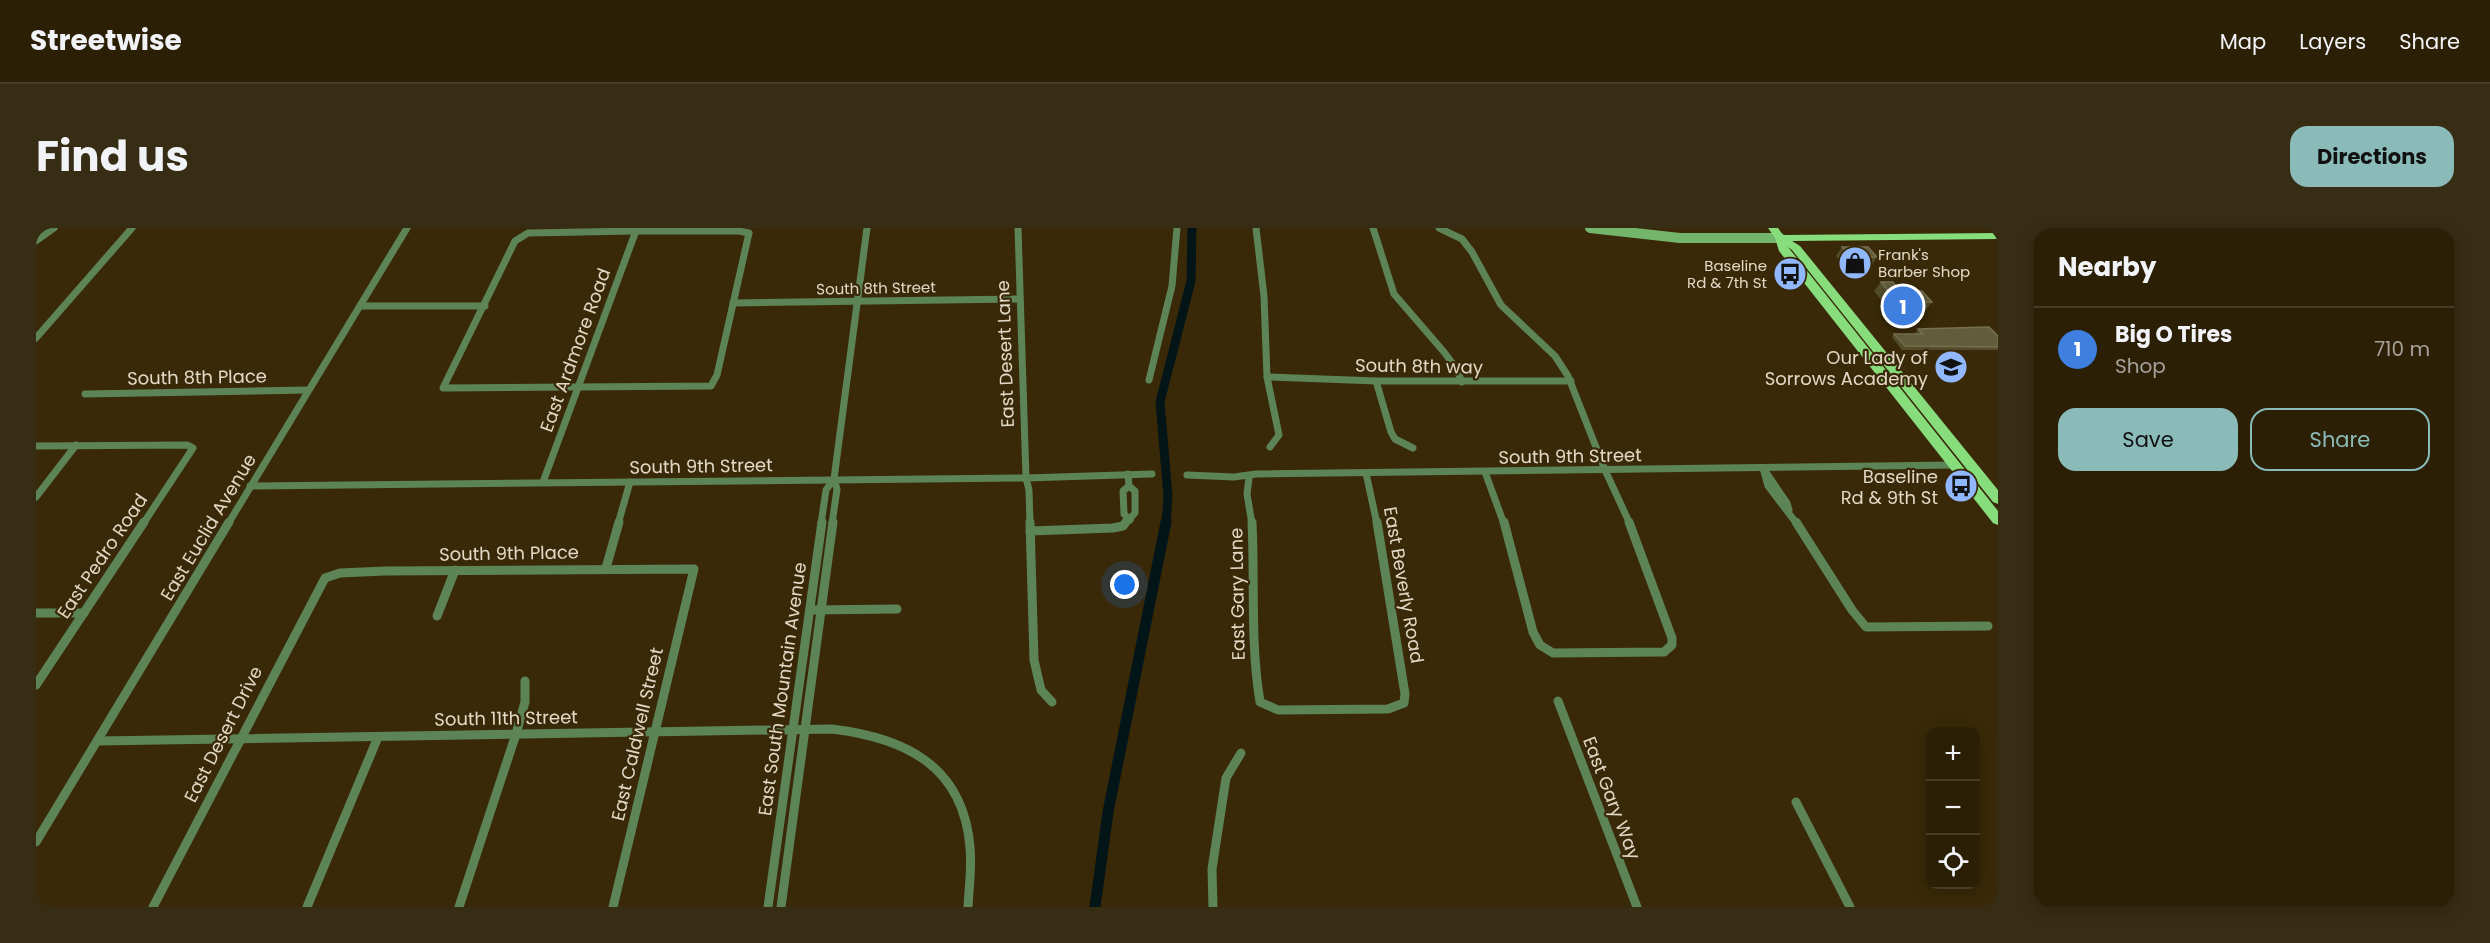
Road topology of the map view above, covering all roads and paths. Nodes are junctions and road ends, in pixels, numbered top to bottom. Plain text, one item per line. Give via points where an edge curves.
1 (54, 228) edge
2 (132, 228) edge
3 (407, 228) edge
4 (867, 228) edge
5 (1018, 228) edge
6 (1177, 228) edge
7 (1256, 228) edge
8 (1372, 228) edge
9 (1438, 228) edge
10 (1590, 228) edge
11 (1773, 228) edge
12 (636, 230) edge
13 (1998, 236) edge
14 (1780, 238) junction
15 (36, 242) edge
16 (1019, 299) junction
17 (856, 302) junction
18 (733, 303) junction
19 (360, 306) junction
20 (485, 306) junction
21 (36, 338) edge
22 (1874, 344) junction
23 (1859, 345) junction
24 (1267, 377) junction
25 (1149, 380) dead end
26 (1376, 381) junction
27 (1570, 381) junction
28 (1462, 382) junction
29 (580, 387) junction
30 (309, 390) junction
31 (85, 394) dead end
32 (76, 445) junction
33 (36, 446) edge
34 (1270, 447) dead end
35 (1413, 448) dead end
36 (1954, 465) junction
37 (1971, 465) junction
38 (1763, 468) junction
39 (1605, 470) junction
40 (1485, 472) junction
41 (1366, 473) junction
42 (1128, 474) junction
43 (1152, 474) dead end
44 (1187, 475) dead end
45 (1026, 478) junction
46 (1249, 478) junction
47 (834, 479) junction
48 (543, 482) junction
49 (630, 482) junction
50 (250, 486) junction
51 (1129, 486) junction
52 (36, 497) edge
53 (1998, 499) edge
54 (1135, 502) junction
55 (1124, 503) junction
56 (1130, 520) junction
57 (1998, 520) edge
58 (1030, 531) junction
59 (606, 568) junction
60 (694, 569) joint
61 (454, 570) junction
62 (325, 578) joint
63 (822, 609) junction
64 (897, 609) dead end
65 (810, 610) junction
66 (84, 613) junction
67 (36, 614) edge
68 (437, 616) dead end
69 (1988, 626) dead end
70 (525, 681) dead end
71 (36, 685) edge
72 (1558, 701) dead end
73 (1052, 702) dead end
74 (1268, 706) joint
75 (804, 730) junction
76 (794, 731) junction
77 (655, 732) junction
78 (516, 734) junction
79 (378, 736) junction
80 (239, 738) junction
81 (98, 741) junction
82 (1241, 753) dead end
83 (1796, 802) dead end
84 (36, 842) edge
85 (153, 907) edge
86 (307, 907) edge
87 (459, 907) edge
88 (613, 907) edge
89 (768, 907) edge
90 (781, 907) edge
91 (968, 907) edge
92 (1213, 907) edge
93 (1637, 907) edge
94 (1850, 907) edge

1 - 15 street
2 - 21 street
3 - 19 street, East Euclid Avenue
4 - 17 street, East South Mountain Avenue
5 - 16 street, East Desert Lane
6 - 25 street via 1178,260
7 - 24 street
8 - 28 street via 1394,294 1444,352
9 - 27 street via 1462,239 1501,305 1555,356
10 - 14 main road via 1680,238
11 - 14 main road
12 - 18 street via 750,233
12 - 20 street via 520,236
12 - 29 street, East Ardmore Road
13 - 14 main road
14 - 22 main road via 1796,248
14 - 23 main road via 1783,249
16 - 17 street, South 8th Street
16 - 45 street, East Desert Lane
17 - 18 street, South 8th Street
17 - 47 street, East South Mountain Avenue
18 - 29 street via 711,386
19 - 20 street
19 - 30 street, East Euclid Avenue
20 - 29 street via 443,388
22 - 23 main road
22 - 37 main road
23 - 36 main road
24 - 26 street, South 8th way
24 - 34 street via 1279,435
26 - 28 street, South 8th way
26 - 35 street via 1391,432 1395,439
27 - 28 street, South 8th way
27 - 39 street
29 - 48 street, East Ardmore Road
30 - 31 street, South 8th Place
30 - 50 street, East Euclid Avenue
32 - 33 street
32 - 52 street
32 - 66 street, East Pedro Road via 190,446 193,452
36 - 37 main road
36 - 38 street, South 9th Street
36 - 57 main road
37 - 53 main road
38 - 39 street, South 9th Street
38 - 69 street via 1763,476 1779,502 1866,627
39 - 40 street, South 9th Street
39 - 40 street via 1631,527 1672,638 1672,645 1664,652 1553,653 1537,643 1503,520
40 - 41 street, South 9th Street
41 - 46 street, South 9th Street via 1256,474
41 - 74 street, East Beverly Road via 1382,548 1404,703 1388,709 1278,710
42 - 43 street, South 9th Street
42 - 45 street, South 9th Street
42 - 51 street
44 - 46 street, South 9th Street
45 - 47 street, South 9th Street
45 - 58 street, East Desert Lane
46 - 74 street, East Gary Lane via 1254,660 1260,702
47 - 49 street, South 9th Street
47 - 63 street, East South Mountain Avenue via 837,489
47 - 65 street, East South Mountain Avenue via 826,490
48 - 49 street, South 9th Street
48 - 50 street, South 9th Street
49 - 59 street
50 - 81 street, East Euclid Avenue
51 - 54 street via 1135,491
51 - 55 street via 1123,491
54 - 55 street
54 - 56 street
55 - 56 street via 1124,514
56 - 58 street via 1113,528
58 - 73 street, East Desert Lane via 1034,660 1041,690
59 - 60 street, South 9th Place
59 - 61 street, South 9th Place
60 - 77 street, East Caldwell Street
61 - 62 street, South 9th Place via 340,573
61 - 68 street
62 - 80 street, East Desert Drive
63 - 64 street
63 - 65 street
63 - 75 street, East South Mountain Avenue
65 - 76 street, East South Mountain Avenue
66 - 67 street
66 - 71 street, East Pedro Road
70 - 78 street via 525,702
72 - 93 street, East Gary Way
75 - 76 street, South 11th Street
75 - 90 street, East South Mountain Avenue
75 - 91 street, South 11th Street via 861,731 889,738 932,764 948,783 963,813 970,847
76 - 77 street, South 11th Street
76 - 89 street, East South Mountain Avenue
77 - 78 street, South 11th Street
77 - 88 street, East Caldwell Street
78 - 79 street, South 11th Street
78 - 87 street
79 - 80 street, South 11th Street
79 - 86 street
80 - 81 street, South 11th Street
80 - 85 street, East Desert Drive
81 - 84 street, East Euclid Avenue
82 - 92 street via 1226,778 1212,869
83 - 94 street

